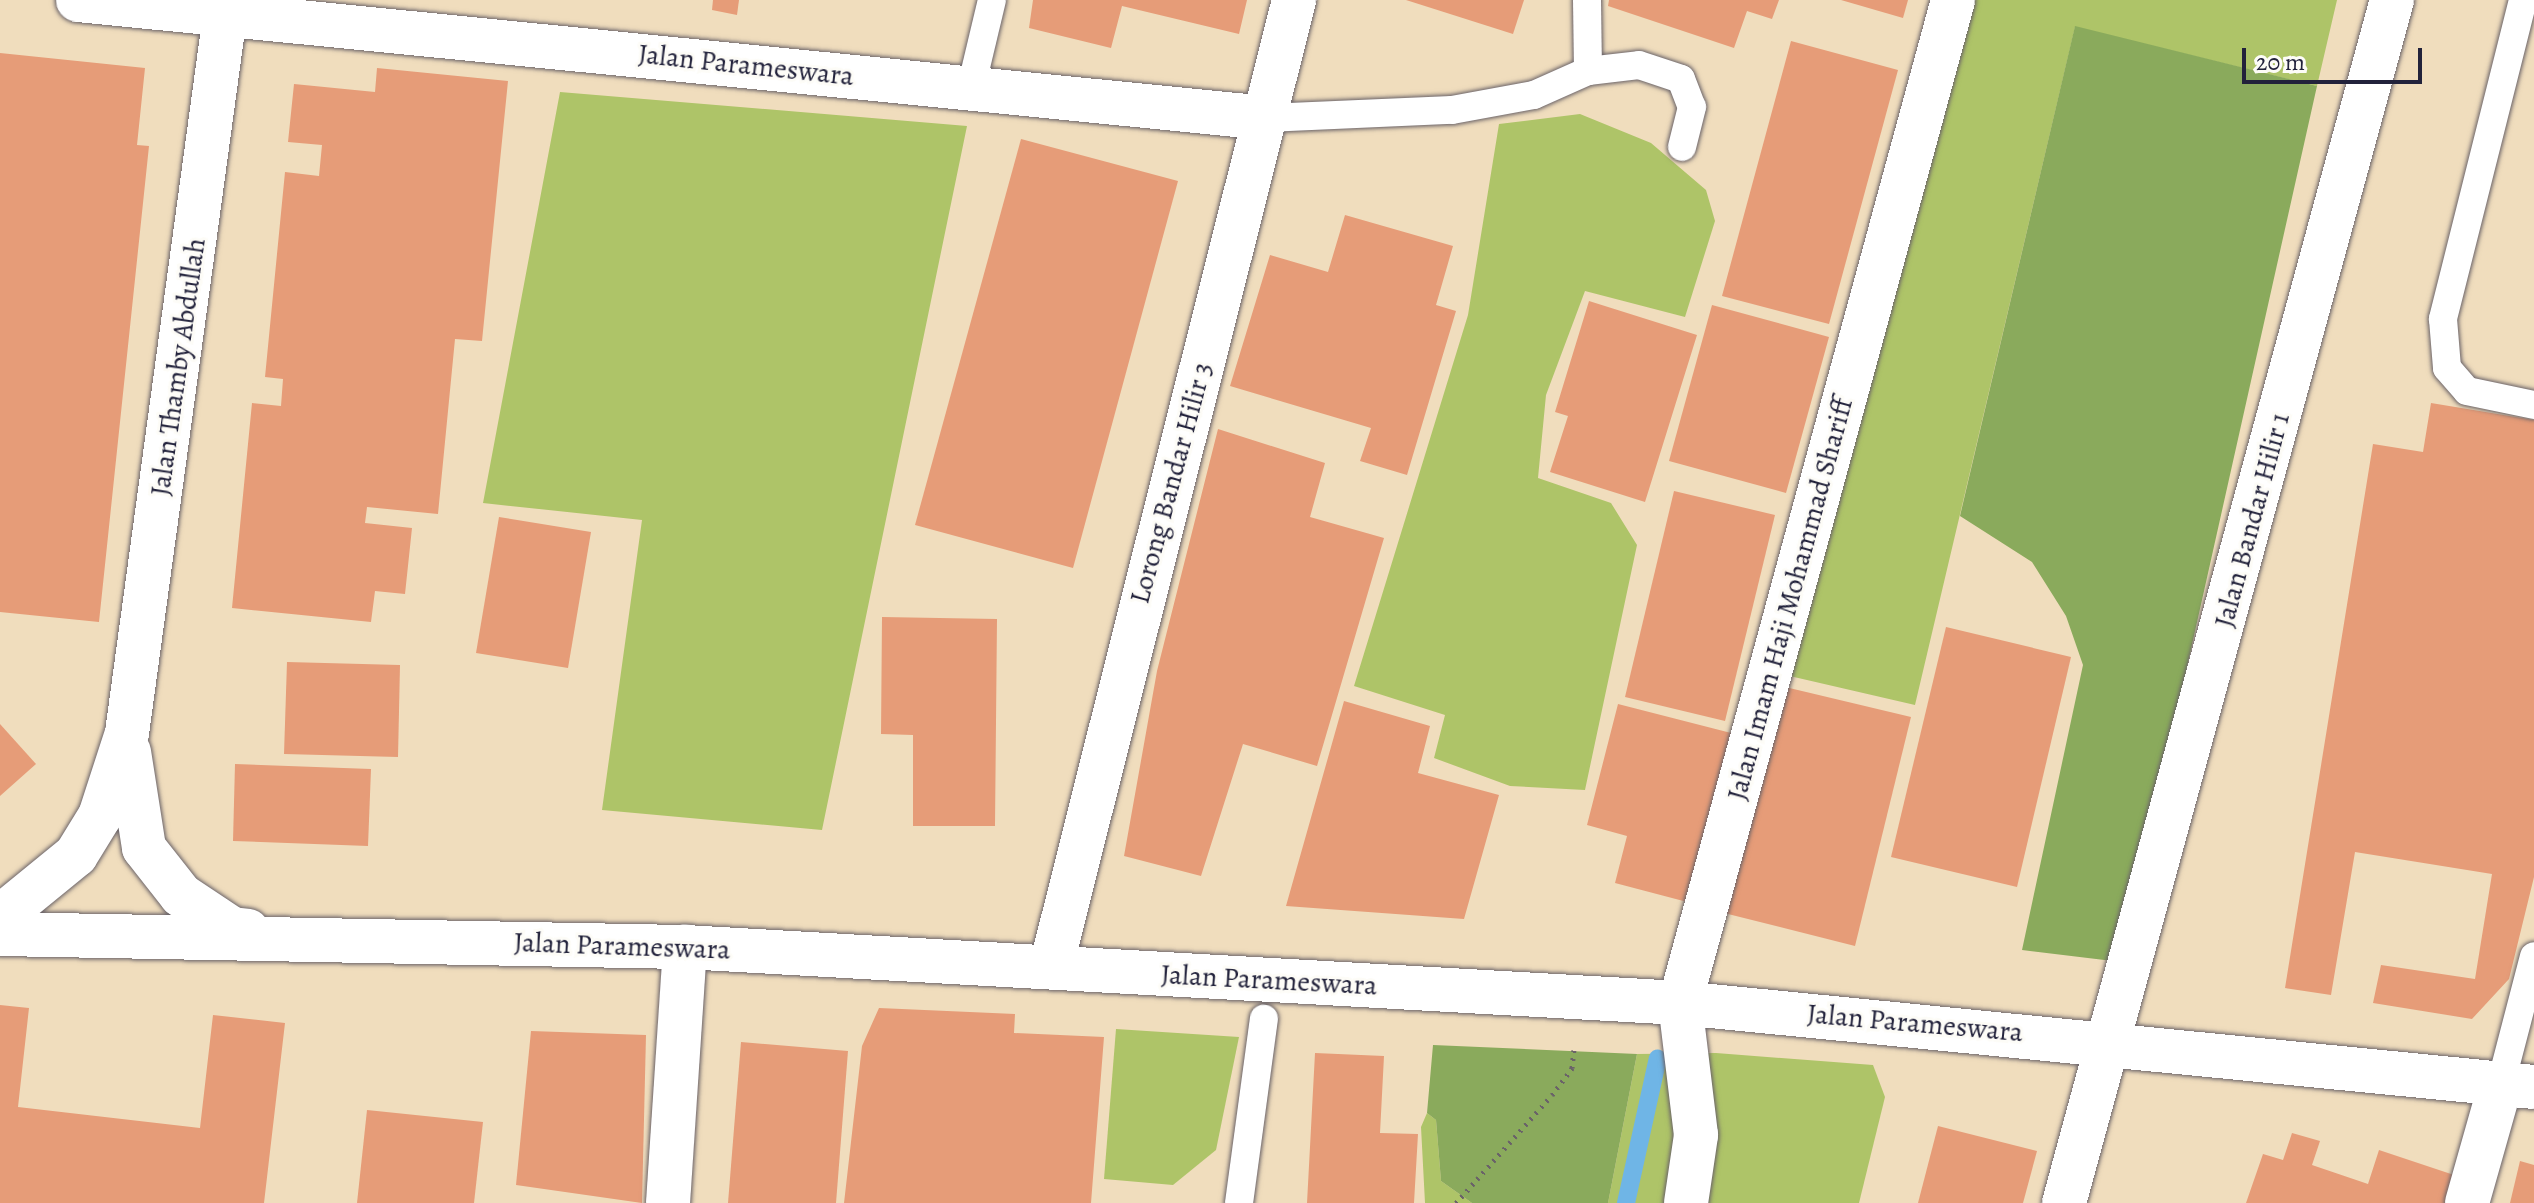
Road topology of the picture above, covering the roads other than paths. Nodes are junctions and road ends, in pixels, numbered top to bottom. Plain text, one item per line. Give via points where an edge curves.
1 (78, 0) edge
2 (992, 0) edge
3 (1294, 0) edge
4 (1587, 0) edge
5 (1953, 0) edge
6 (2392, 0) edge
7 (2523, 0) edge
8 (226, 7) edge
9 (1588, 71) junction
10 (971, 88) junction
11 (1266, 118) junction
12 (1682, 147) dead end
13 (2534, 405) edge
14 (127, 733) junction
15 (0, 917) edge
16 (0, 934) edge
17 (301, 937) junction
18 (685, 947) junction
19 (2534, 956) edge
20 (1051, 967) junction
21 (1680, 1003) junction
22 (1264, 1019) dead end
23 (2113, 1040) junction
24 (2518, 1085) edge
25 (668, 1203) edge
26 (1239, 1203) edge
27 (1686, 1203) edge
28 (2064, 1203) edge
29 (2467, 1203) edge

1 - 8 street, Jalan Parameswara
2 - 10 lane
3 - 11 street, Lorong Bandar Hilir 3
4 - 9 lane
5 - 21 street, Jalan Imam Haji Mohammad Shariff
6 - 23 street, Jalan Bandar Hilir 1
7 - 13 lane via 2443,319 2447,368 2467,391
8 - 10 street, Jalan Parameswara
8 - 14 street, Jalan Thamby Abdullah
9 - 11 lane via 1534,95 1452,110
9 - 12 lane via 1639,65 1681,79 1692,107
10 - 11 street, Jalan Parameswara
11 - 20 street, Lorong Bandar Hilir 3
14 - 15 street, Jalan Thamby Abdullah via 100,816 76,855
14 - 17 street, Jalan Thamby Abdullah via 144,848 181,895 232,929
16 - 17 street, Jalan Parameswara
17 - 18 street, Jalan Parameswara
18 - 20 street, Jalan Parameswara
18 - 25 street
19 - 24 lane
20 - 21 street, Jalan Parameswara
21 - 23 street, Jalan Parameswara
21 - 27 street, Jalan Imam Haji Mohammad Shariff via 1696,1135
22 - 26 lane
23 - 24 street, Jalan Parameswara
23 - 28 street, Jalan Bandar Hilir 1
24 - 29 street

